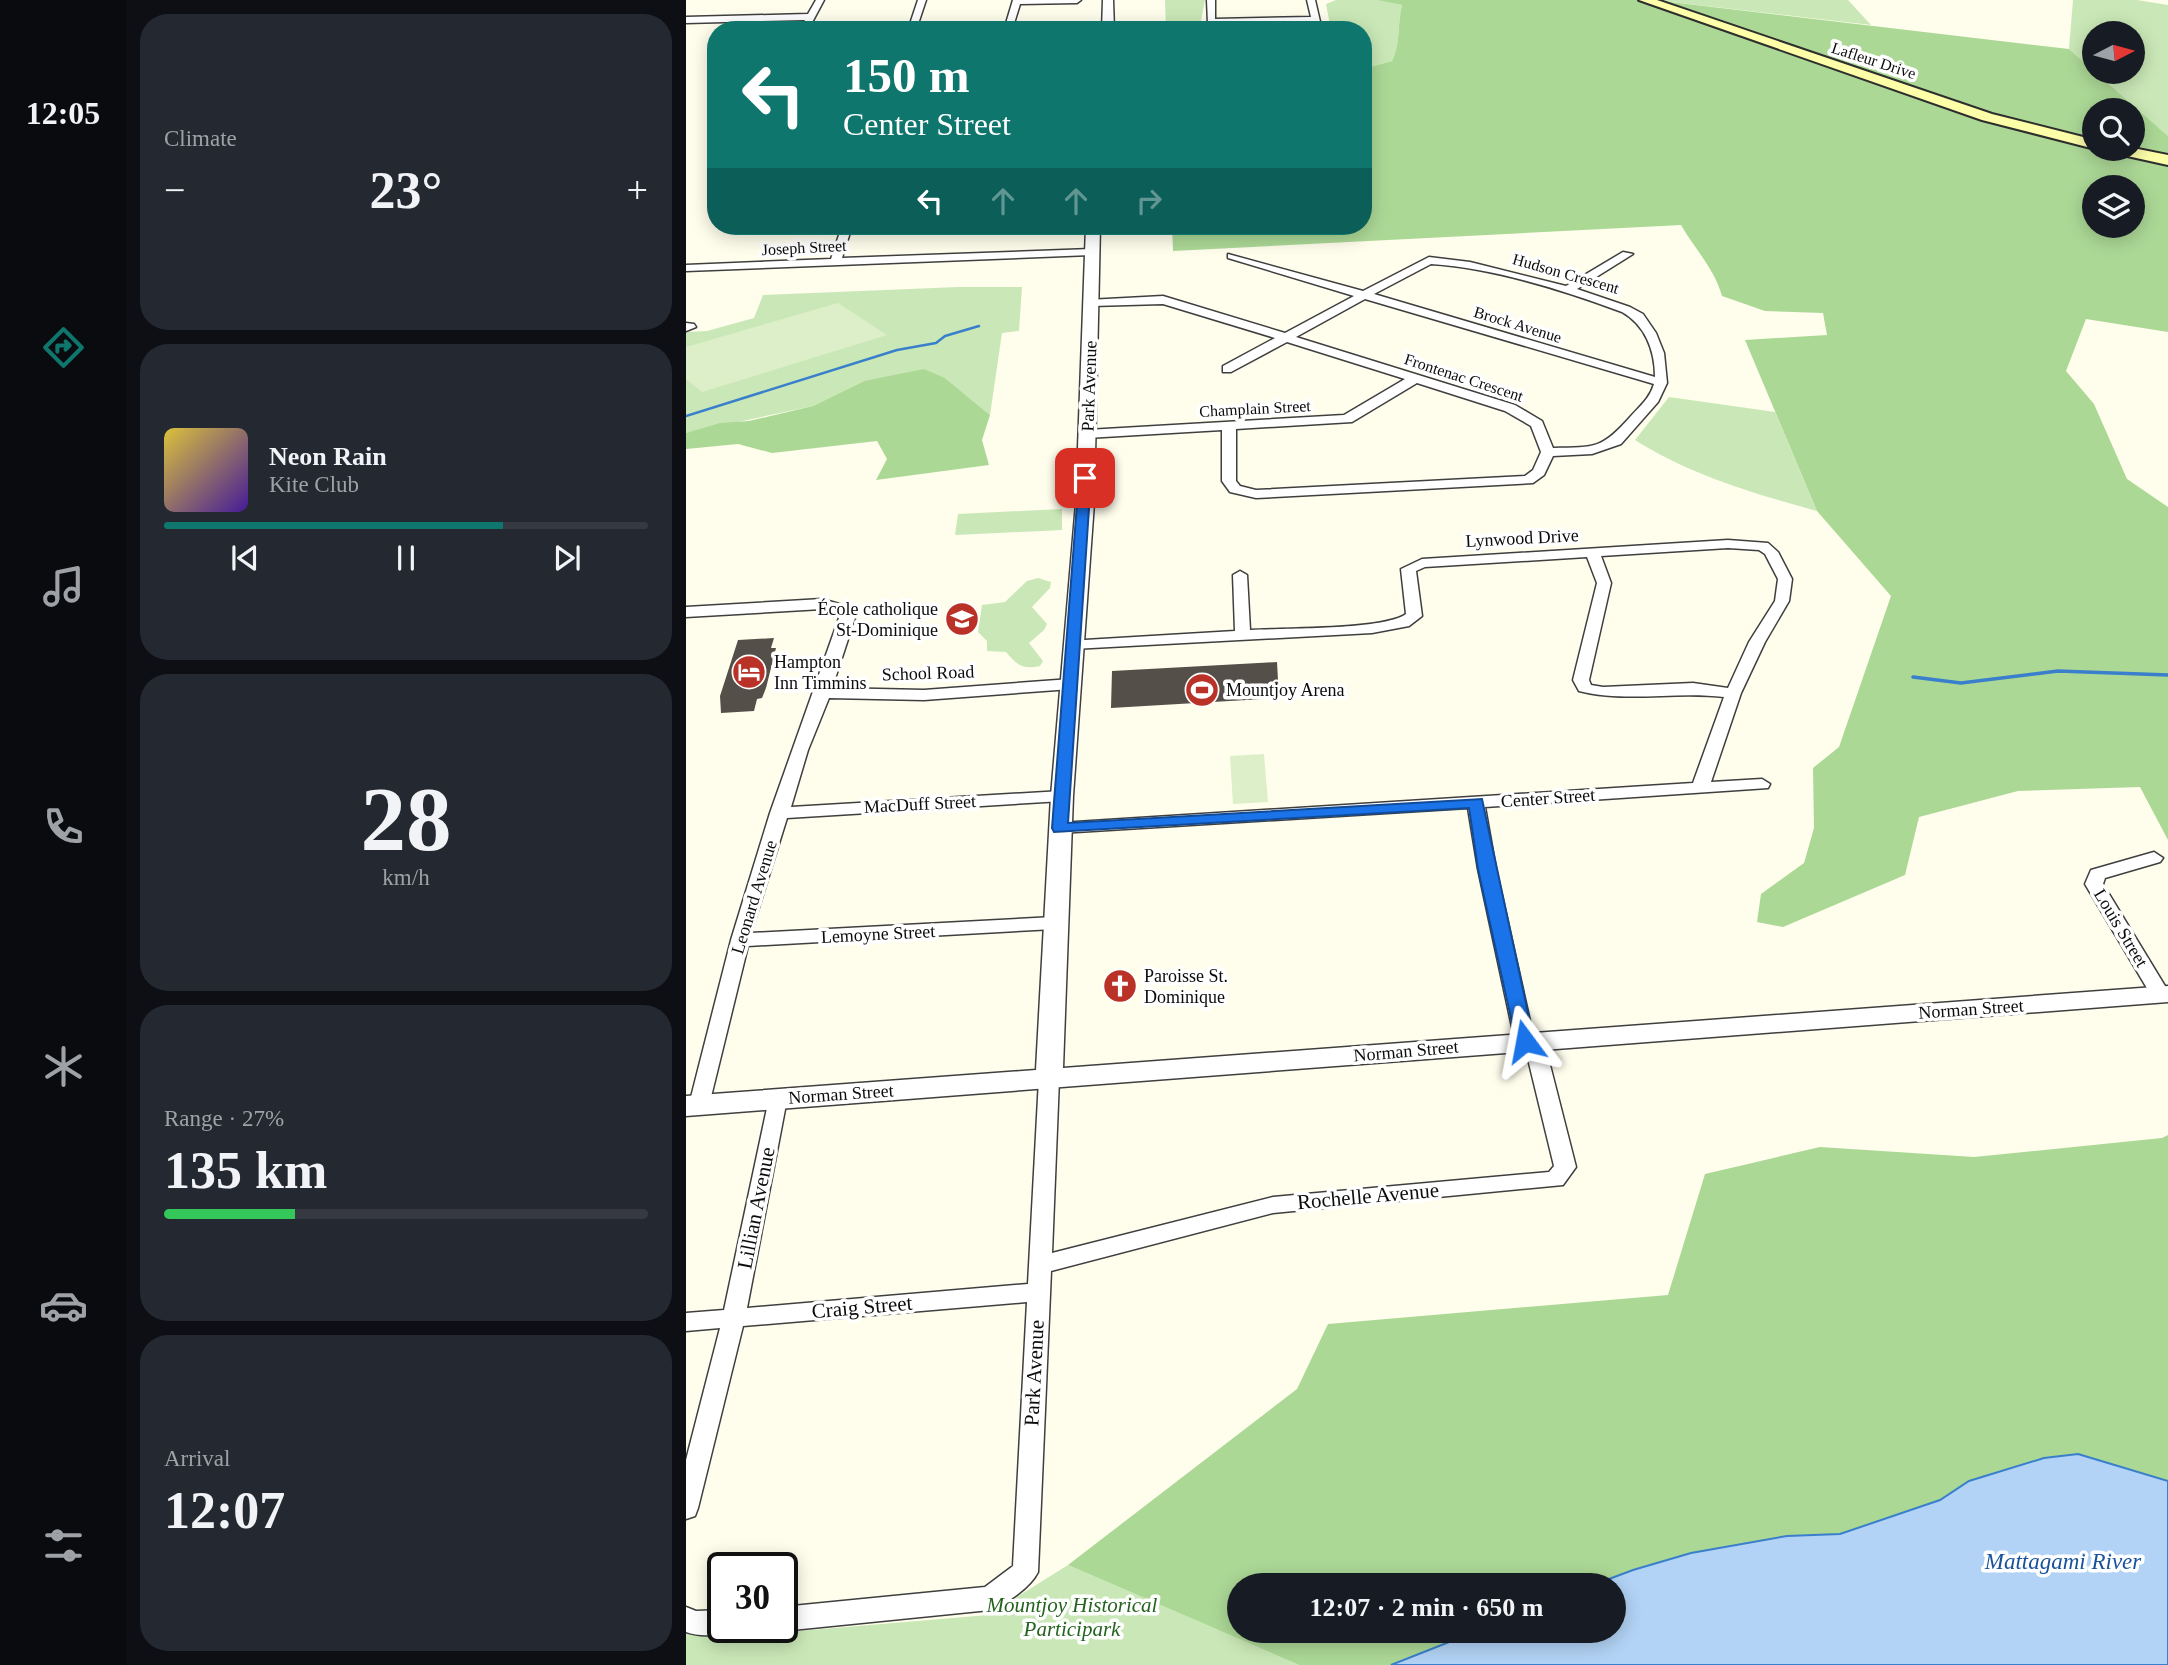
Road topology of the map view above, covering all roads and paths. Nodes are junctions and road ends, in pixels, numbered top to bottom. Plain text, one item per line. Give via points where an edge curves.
1 (820, 0) edge
2 (922, 0) edge
3 (1077, 0) edge
4 (1108, 0) edge
5 (1211, 0) edge
6 (1311, 0) edge
7 (1645, 0) edge
8 (1017, 1) edge
9 (808, 17) junction
10 (1315, 19) joint
11 (686, 20) edge
12 (806, 21) edge
13 (915, 21) edge
14 (1011, 21) edge
15 (1108, 21) edge
16 (1211, 21) edge
17 (1246, 21) edge
18 (2082, 142) edge
19 (2145, 155) edge
20 (2168, 160) edge
21 (844, 235) edge
22 (1092, 235) edge
23 (1091, 251) junction
24 (1627, 254) dead end
25 (1231, 256) dead end
26 (836, 261) junction
27 (686, 268) edge
28 (1566, 291) junction
29 (1366, 295) junction
30 (1092, 302) junction
31 (1287, 337) junction
32 (1227, 369) dead end
33 (1414, 379) junction
34 (1660, 383) junction
35 (1228, 427) junction
36 (1087, 434) junction
37 (1548, 452) junction
38 (1593, 553) junction
39 (1240, 575) dead end
40 (686, 612) edge
41 (1243, 633) junction
42 (1073, 644) junction
43 (1071, 684) junction
44 (823, 693) junction
45 (1733, 693) junction
46 (1762, 784) dead end
47 (1700, 788) junction
48 (1062, 796) junction
49 (1476, 803) junction
50 (779, 813) junction
51 (1060, 828) junction
52 (2154, 858) dead end
53 (1054, 923) junction
54 (740, 940) junction
55 (2165, 994) edge
56 (1525, 1041) junction
57 (1049, 1079) junction
58 (777, 1099) junction
59 (692, 1106) edge
60 (1039, 1265) junction
61 (1038, 1292) junction
62 (734, 1318) junction
63 (686, 1322) edge
64 (686, 1508) edge
65 (798, 1617) edge
66 (686, 1619) edge
67 (707, 1623) edge

1 - 9 street
2 - 13 street
3 - 8 street
4 - 15 street
5 - 16 street
6 - 10 street
7 - 18 main road, Lafleur Drive via 1987,117
8 - 14 street
9 - 11 street
9 - 12 street
10 - 17 street
19 - 20 main road
21 - 26 street
22 - 23 street, Park Avenue
23 - 26 street, Joseph Street
23 - 30 street, Park Avenue
24 - 28 street
25 - 29 street, Brock Avenue
26 - 27 street, Joseph Street
28 - 29 street, Hudson Crescent via 1443,258 1429,260
28 - 34 street, Hudson Crescent via 1637,315 1659,358
29 - 31 street, Hudson Crescent
29 - 34 street, Brock Avenue
30 - 31 street, Frontenac Crescent via 1163,300
30 - 36 street, Park Avenue
31 - 32 street, Hudson Crescent
31 - 33 street, Frontenac Crescent
33 - 35 street, Champlain Street via 1348,419
33 - 37 street, Frontenac Crescent via 1525,415 1537,424
34 - 37 street via 1657,393 1616,441 1593,449
35 - 36 street, Champlain Street
35 - 37 street via 1229,481 1235,489 1256,494 1528,480 1539,472
36 - 42 street, Park Avenue
38 - 41 street, Lynwood Drive via 1422,563 1408,569 1414,615 1404,623
38 - 45 street via 1604,583 1581,680 1585,688 1603,692 1693,688
38 - 45 street, Lynwood Drive via 1728,544 1763,546 1771,552 1785,579 1782,601
39 - 41 street
40 - 44 street via 822,604 841,609 847,618
41 - 42 street, Lynwood Drive
42 - 43 street, Park Avenue
43 - 44 street, School Road via 924,695
43 - 48 street, Park Avenue
44 - 50 street, Leonard Avenue
45 - 47 street, Lynwood Drive
46 - 47 street, Center Street
47 - 49 street, Center Street
48 - 50 street, MacDuff Street
48 - 51 street, Park Avenue
49 - 51 street, Center Street
49 - 56 street
50 - 54 street, Leonard Avenue
51 - 53 street, Park Avenue
52 - 55 street, Louis Street via 2097,874 2094,884
53 - 54 street, Lemoyne Street
53 - 57 street, Park Avenue
54 - 59 street, Leonard Avenue
55 - 56 street, Norman Street
56 - 57 street, Norman Street
56 - 60 street, Rochelle Avenue via 1538,1057 1565,1167 1555,1179 1273,1205
57 - 58 street, Norman Street
57 - 60 street, Park Avenue
58 - 59 street, Norman Street
58 - 62 street, Lillian Avenue
60 - 61 street, Park Avenue
61 - 62 street, Craig Street
61 - 65 street, Park Avenue via 1025,1572 990,1598
62 - 63 street, Craig Street
62 - 64 street
66 - 67 street

